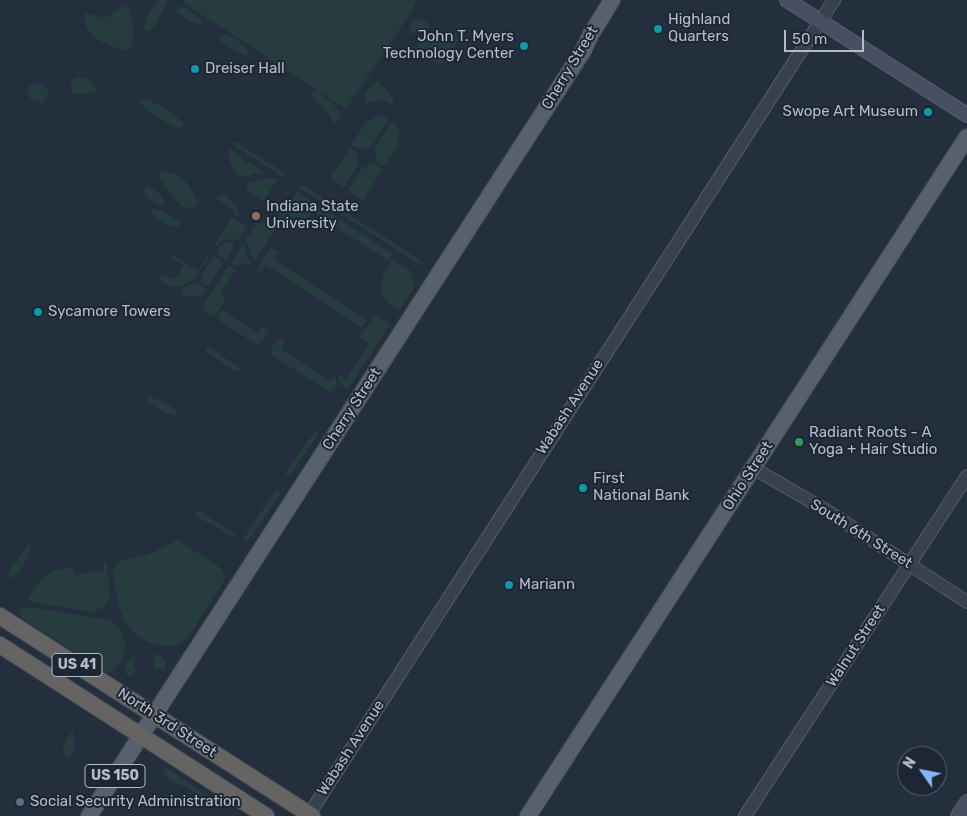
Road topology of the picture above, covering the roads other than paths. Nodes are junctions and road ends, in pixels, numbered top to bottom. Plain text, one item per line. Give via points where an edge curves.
1 (612, 0) edge
2 (787, 0) edge
3 (834, 0) edge
4 (820, 21) junction
5 (967, 115) edge
6 (967, 136) edge
7 (753, 468) junction
8 (967, 476) edge
9 (910, 564) junction
10 (967, 602) edge
11 (0, 616) edge
12 (0, 645) edge
13 (155, 715) junction
14 (141, 736) junction
15 (967, 802) edge
16 (309, 815) edge
17 (89, 816) edge
18 (266, 816) edge
19 (528, 816) edge
20 (745, 816) edge
21 (958, 816) edge

1 - 13 main road, Cherry Street via 583,51
2 - 4 main road
3 - 4 street, Wabash Avenue
4 - 5 main road
4 - 16 street, Wabash Avenue
6 - 7 main road, Ohio Street
7 - 9 street, South 6th Street
7 - 19 main road, Ohio Street
8 - 9 street, Walnut Street
9 - 10 street, South 6th Street
9 - 20 street, Walnut Street
11 - 13 highway, North 3rd Street / US 41
12 - 14 highway, North 3rd Street / US 41
13 - 14 main road, Cherry Street / US 150
13 - 16 highway, North 3rd Street / US 41
14 - 17 main road, Cherry Street / US 150
14 - 18 highway, North 3rd Street / US 41
15 - 21 main road

